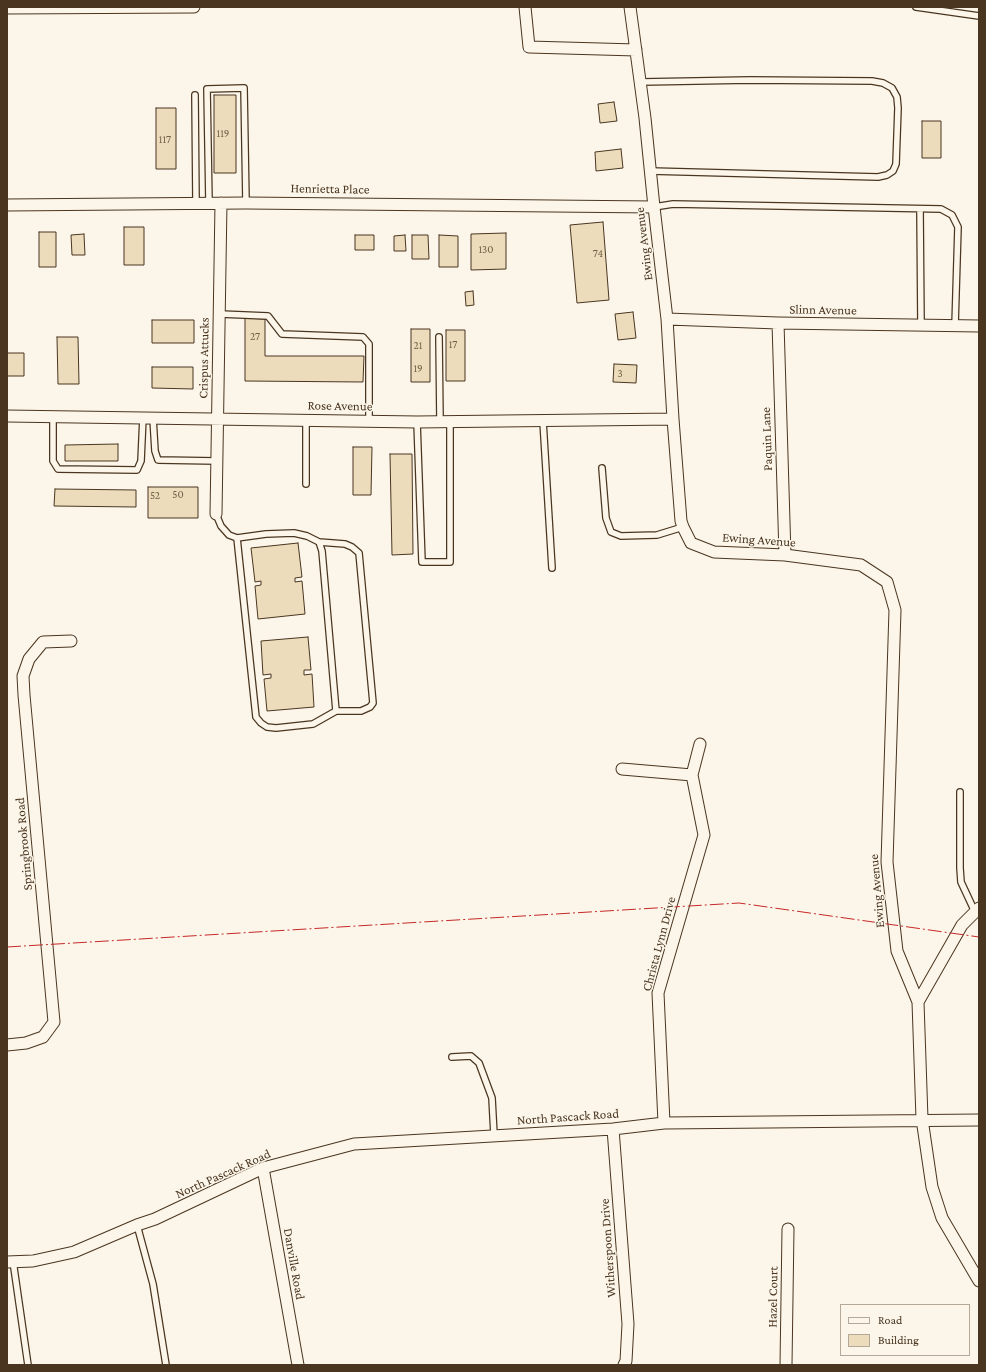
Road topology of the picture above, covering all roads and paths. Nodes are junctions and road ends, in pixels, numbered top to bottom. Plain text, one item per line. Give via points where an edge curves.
1 (194, 7) edge
2 (525, 7) edge
3 (630, 7) edge
4 (916, 7) edge
5 (7, 8) edge
6 (114, 8) edge
7 (979, 16) edge
8 (636, 50) junction
9 (641, 82) junction
10 (195, 95) dead end
11 (650, 171) junction
12 (196, 203) junction
13 (209, 203) junction
14 (221, 203) junction
15 (246, 203) junction
16 (7, 205) edge
17 (654, 207) junction
18 (920, 209) junction
19 (220, 314) junction
20 (667, 319) junction
21 (778, 323) junction
22 (921, 326) junction
23 (955, 326) junction
24 (979, 326) edge
25 (439, 337) dead end
26 (7, 416) edge
27 (53, 416) junction
28 (148, 417) junction
29 (217, 418) junction
30 (673, 419) junction
31 (306, 420) junction
32 (369, 421) junction
33 (543, 421) junction
34 (417, 422) junction
35 (445, 422) junction
36 (217, 461) junction
37 (602, 468) dead end
38 (306, 484) dead end
39 (216, 514) joint
40 (682, 527) junction
41 (237, 538) junction
42 (319, 542) junction
43 (785, 555) junction
44 (552, 568) dead end
45 (71, 641) dead end
46 (336, 711) junction
47 (700, 744) dead end
48 (622, 769) dead end
49 (692, 775) junction
50 (960, 792) dead end
51 (977, 910) edge
52 (918, 1002) junction
53 (7, 1045) edge
54 (452, 1057) dead end
55 (922, 1119) junction
56 (979, 1120) edge
57 (664, 1123) junction
58 (613, 1129) junction
59 (494, 1135) junction
60 (263, 1168) junction
61 (137, 1225) junction
62 (788, 1229) dead end
63 (10, 1262) edge
64 (979, 1281) edge
65 (28, 1365) edge
66 (166, 1365) edge
67 (298, 1365) edge
68 (624, 1365) edge
69 (786, 1365) edge

1 - 6 street
2 - 8 street via 529,47
3 - 8 street, Ewing Avenue
4 - 7 lane
5 - 6 street
8 - 9 street, Ewing Avenue
9 - 11 street, Ewing Avenue
9 - 11 lane via 872,81 892,88 897,97 896,164 893,171 887,175 878,177
10 - 12 lane
11 - 17 street, Ewing Avenue
12 - 13 street, Henrietta Place
12 - 16 street, Henrietta Place
13 - 14 street, Henrietta Place
13 - 15 lane via 207,89 244,88
14 - 15 street, Henrietta Place
14 - 19 street, Crispus Attucks
15 - 17 street, Henrietta Place
17 - 18 lane via 673,204
17 - 20 street, Ewing Avenue
18 - 22 lane
18 - 23 lane via 941,209 952,215 958,227
19 - 29 street, Crispus Attucks
19 - 32 lane via 268,316 282,334 363,337 369,344
20 - 21 street, Slinn Avenue
20 - 30 street, Ewing Avenue
21 - 22 street, Slinn Avenue
21 - 43 street, Paquin Lane
22 - 23 street, Slinn Avenue
23 - 24 street, Slinn Avenue
25 - 35 lane
26 - 27 street, Rose Avenue
27 - 28 street, Rose Avenue
27 - 28 lane via 53,461 58,469 89,470 137,470 141,461
28 - 29 street, Rose Avenue
28 - 36 lane via 158,460
29 - 31 street, Rose Avenue
29 - 36 street, Crispus Attucks
30 - 33 street, Rose Avenue
30 - 40 street, Ewing Avenue
31 - 32 street, Rose Avenue
31 - 38 lane
32 - 34 street, Rose Avenue
33 - 35 street, Rose Avenue
33 - 44 lane
34 - 35 street, Rose Avenue
34 - 35 lane via 422,562 450,562
36 - 39 street, Crispus Attucks
37 - 40 lane via 606,518 611,532 620,536 657,535
39 - 41 lane via 221,526 229,535
40 - 43 street, Ewing Avenue via 691,543 714,552
41 - 42 lane via 294,533
41 - 46 lane via 256,717 261,723 276,728 313,724
42 - 46 lane via 322,551
42 - 46 lane via 352,547 359,553 360,561 373,703 361,711
43 - 52 street, Ewing Avenue via 861,565 887,582 896,610 887,862 897,951
45 - 53 street, Springbrook Road via 43,642 29,659 23,676 54,1022 44,1037 26,1043
47 - 49 street, Christa Lynn Drive
48 - 49 street
49 - 57 street, Christa Lynn Drive via 704,835 658,993
50 - 51 lane via 961,882
51 - 52 street via 962,925
52 - 55 street
54 - 59 lane via 471,1056 479,1063 492,1098
55 - 56 street, North Pascack Road
55 - 57 street, North Pascack Road
55 - 64 street via 932,1187 942,1218
57 - 58 street, North Pascack Road
58 - 59 street, North Pascack Road
58 - 68 street, Witherspoon Drive via 628,1324
59 - 60 street, North Pascack Road via 354,1144
60 - 61 street, North Pascack Road
60 - 67 street, Danville Road
61 - 63 street, North Pascack Road via 74,1252 33,1261
61 - 66 lane via 152,1284
62 - 69 street, Hazel Court
63 - 65 lane

